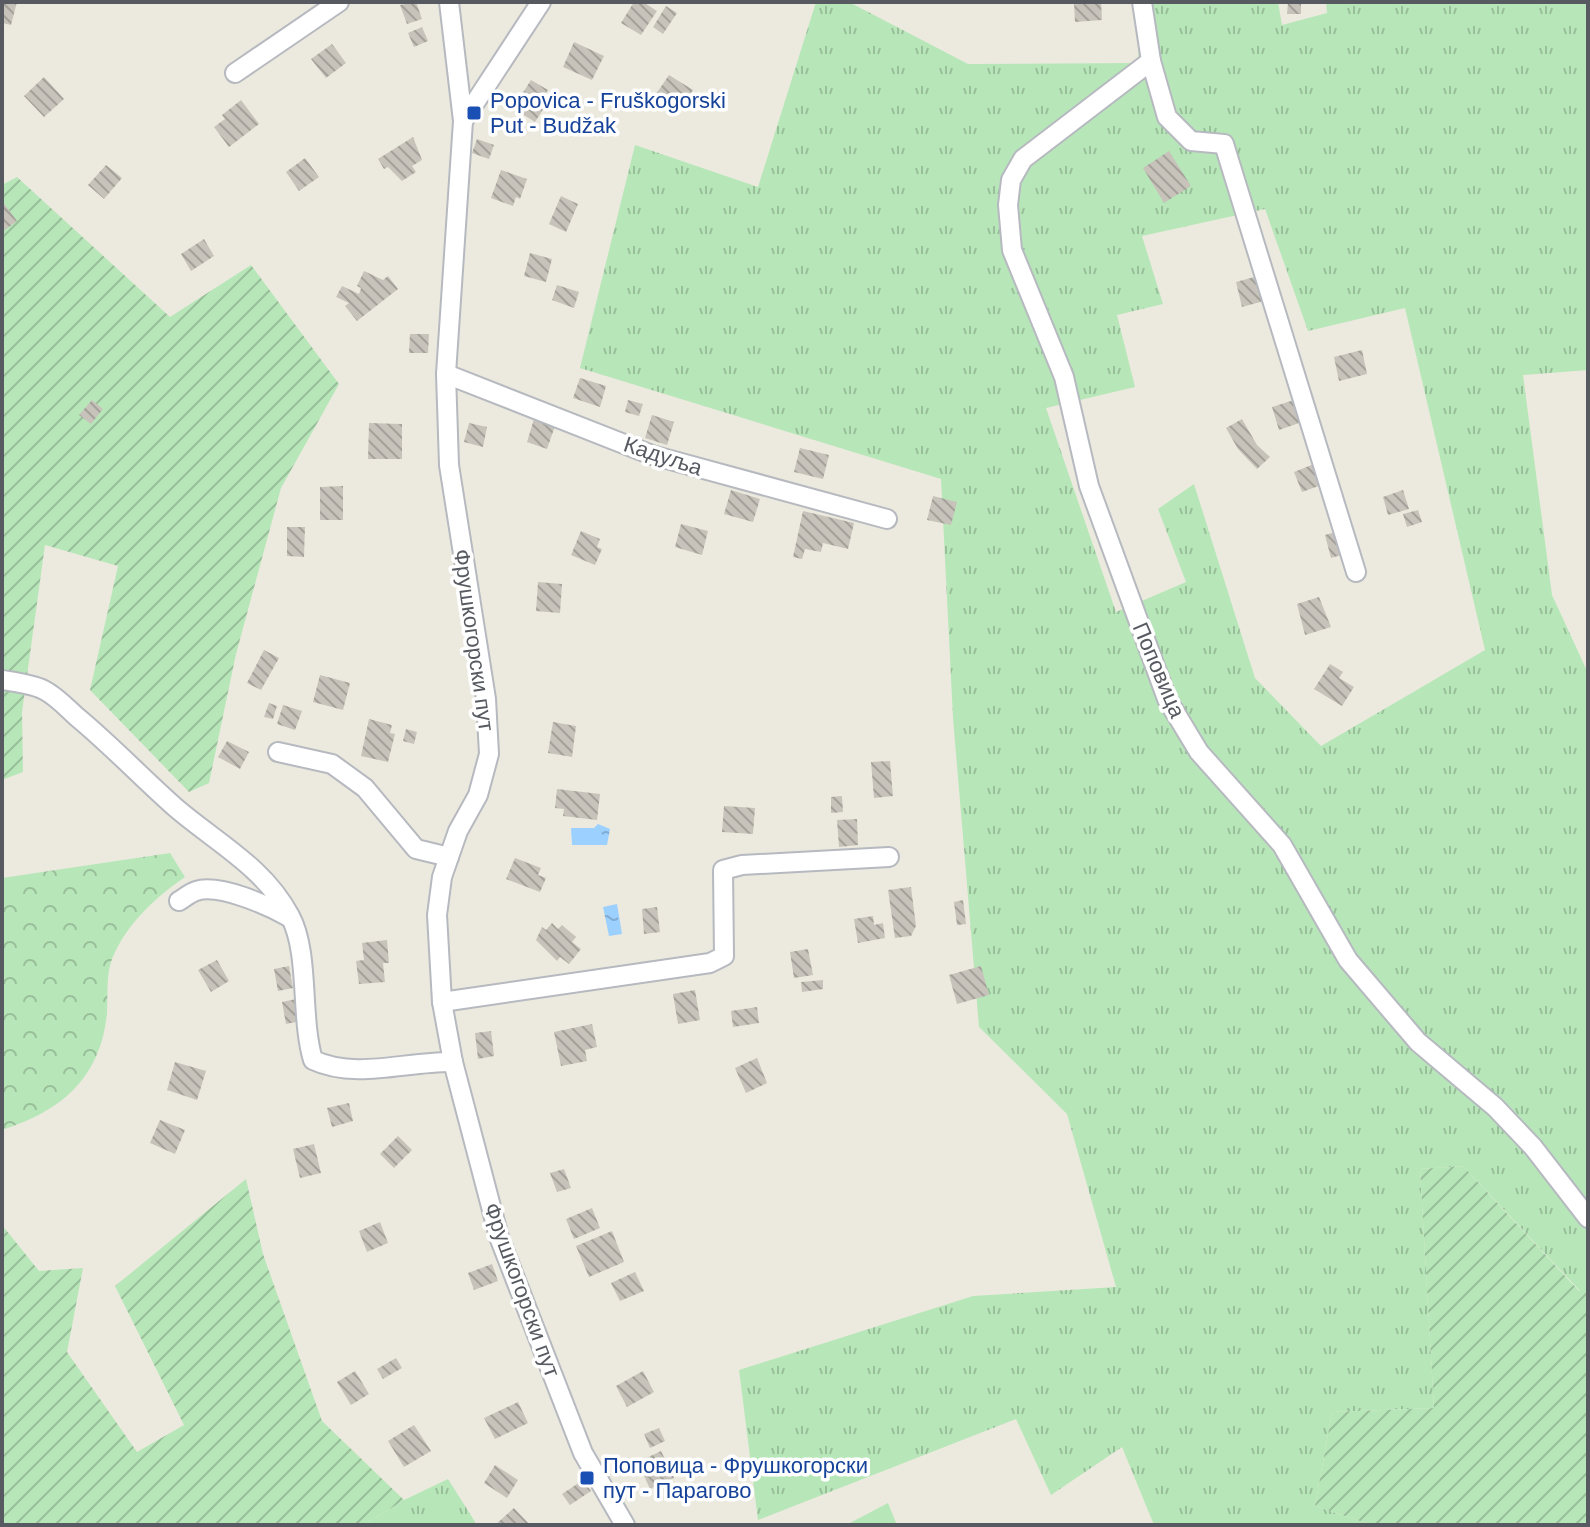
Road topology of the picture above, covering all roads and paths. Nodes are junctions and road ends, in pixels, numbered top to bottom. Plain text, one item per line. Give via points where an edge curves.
1 (339, 2) edge
2 (449, 2) edge
3 (541, 2) edge
4 (1142, 2) edge
5 (1151, 61) junction
6 (235, 73) dead end
7 (463, 121) junction
8 (446, 374) junction
9 (887, 519) dead end
10 (1356, 572) dead end
11 (2, 680) edge
12 (278, 752) dead end
13 (449, 857) junction
14 (889, 857) dead end
15 (179, 901) dead end
16 (292, 918) junction
17 (442, 1002) junction
18 (453, 1062) junction
19 (1588, 1218) edge
20 (625, 1525) edge

1 - 6 street
2 - 7 street, Фрушкогорски пут
3 - 7 street
4 - 5 street
5 - 10 street via 1167,117 1191,141 1224,144
5 - 19 street, Поповица via 1023,159 1011,180 1008,205 1012,250 1064,377 1089,486 1149,654 1184,729 1282,845 1348,960 1418,1042 1523,1137
7 - 8 street, Фрушкогорски пут
8 - 9 street, Кадуља via 652,455
8 - 13 street, Фрушкогорски пут via 449,465 486,699 489,754 478,795
11 - 16 street via 43,690 58,700 174,806 247,861
12 - 13 street via 332,764 365,788 416,849
13 - 17 street, Фрушкогорски пут via 437,915
14 - 17 street via 723,870 724,956 710,963
15 - 16 street via 198,890 227,894
16 - 18 street via 313,1060 332,1069
17 - 18 street, Фрушкогорски пут
18 - 20 street, Фрушкогорски пут via 499,1237 583,1453

